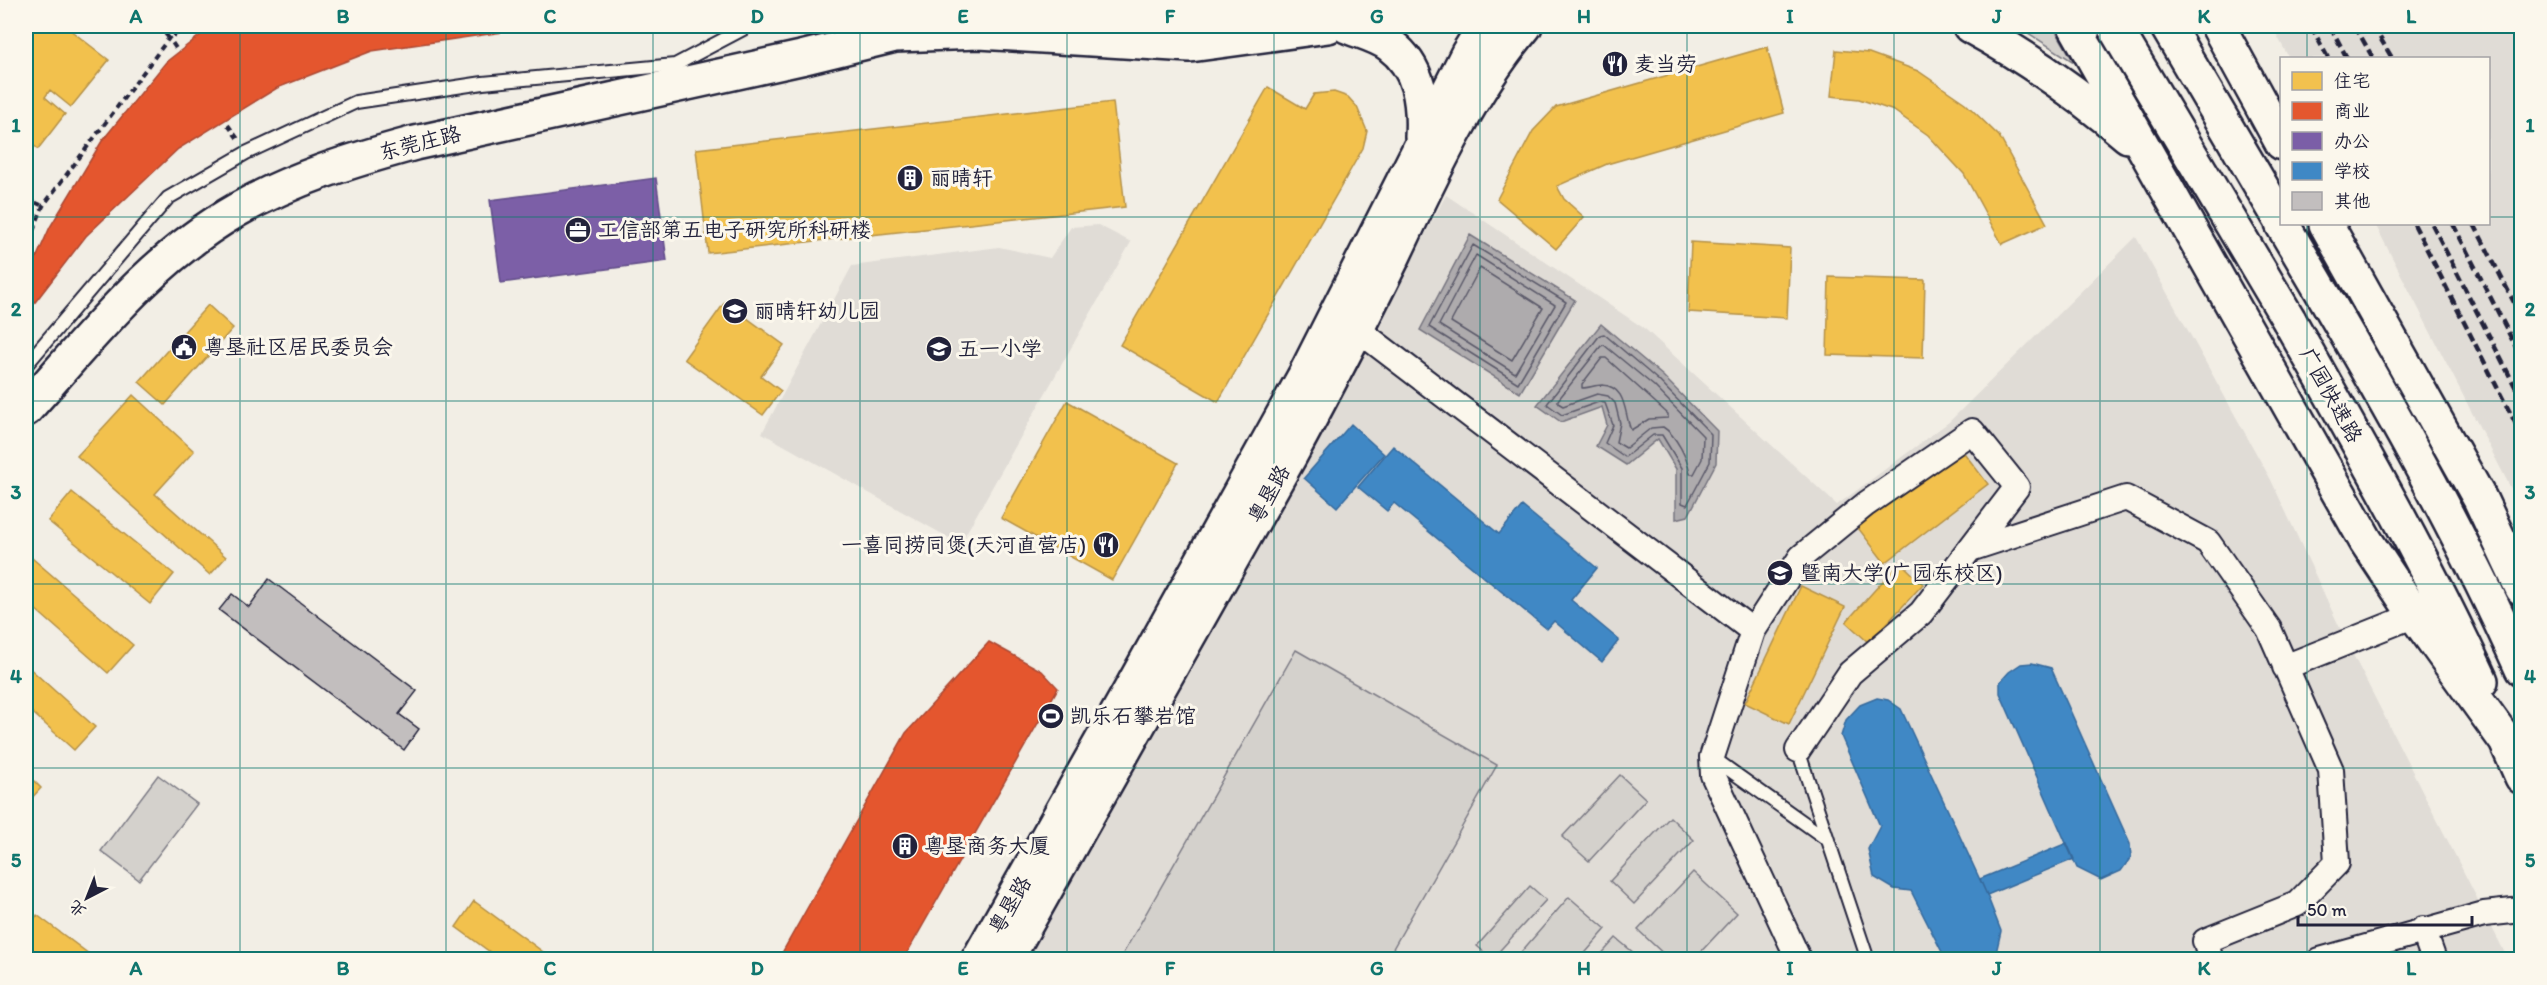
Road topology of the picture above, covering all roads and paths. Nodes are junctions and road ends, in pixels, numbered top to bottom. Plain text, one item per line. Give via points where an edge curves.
1 (158, 26) edge
2 (191, 26) edge
3 (749, 26) edge
4 (1328, 26) edge
5 (1347, 26) edge
6 (1485, 26) edge
7 (1519, 26) edge
8 (1525, 26) edge
9 (1970, 26) edge
10 (2075, 26) edge
11 (2114, 26) edge
12 (2122, 26) edge
13 (2168, 26) edge
14 (2218, 26) edge
15 (895, 29) edge
16 (169, 38) junction
17 (177, 50) dead end
18 (2102, 74) junction
19 (2280, 139) edge
20 (1422, 142) junction
21 (2145, 151) junction
22 (26, 198) edge
23 (43, 206) junction
24 (2280, 220) edge
25 (2283, 225) edge
26 (2327, 225) edge
27 (26, 249) edge
28 (1357, 328) junction
29 (26, 364) edge
30 (26, 407) edge
31 (1970, 549) junction
32 (2522, 588) edge
33 (2415, 615) junction
34 (1753, 631) junction
35 (2285, 667) junction
36 (2522, 669) edge
37 (2506, 741) junction
38 (1798, 750) joint
39 (1712, 757) junction
40 (2522, 778) edge
41 (1828, 840) junction
42 (2522, 910) edge
43 (2423, 929) junction
44 (978, 960) edge
45 (1006, 960) edge
46 (1799, 960) edge
47 (1868, 960) edge
48 (2211, 960) edge
49 (2320, 960) edge
50 (2434, 960) edge

1 - 16 path
2 - 16 path
3 - 29 lane via 675,65 483,84 356,102 246,153 168,198
4 - 15 main road, 东莞庄路 via 1190,45
5 - 20 main road via 1389,44 1412,68 1421,92
6 - 20 main road, 粤垦路
7 - 8 main road
8 - 28 main road, 粤垦路 via 1496,63 1439,162
9 - 21 main road via 2058,80
10 - 18 main road
11 - 37 main road, 广园快速路, bridge via 2289,320 2403,522 2451,617
12 - 18 main road via 2111,40
13 - 24 main road, 广园快速路
14 - 19 main road
15 - 30 main road, 东莞庄路 via 801,58 415,143 320,171 237,210 185,246 111,314
16 - 17 path
16 - 23 path
18 - 21 main road
20 - 44 main road, 粤垦路 via 1304,377
21 - 33 main road via 2366,541
22 - 23 path
23 - 27 path
25 - 36 main road, 广园快速路 via 2429,482
26 - 32 main road via 2480,499
28 - 34 street
28 - 45 main road, 粤垦路 via 1241,544
31 - 34 street via 2017,488 1972,431 1866,504 1801,557
31 - 35 street via 2126,498 2208,542 2269,629
31 - 38 street via 1922,613 1850,673
33 - 35 street
33 - 37 main road
34 - 39 street
35 - 48 street via 2331,770 2337,863 2297,904 2205,941
37 - 40 main road
38 - 41 lane
39 - 41 lane
39 - 46 street via 1713,775
41 - 47 lane
42 - 43 street via 2484,914
43 - 49 street
43 - 50 street

